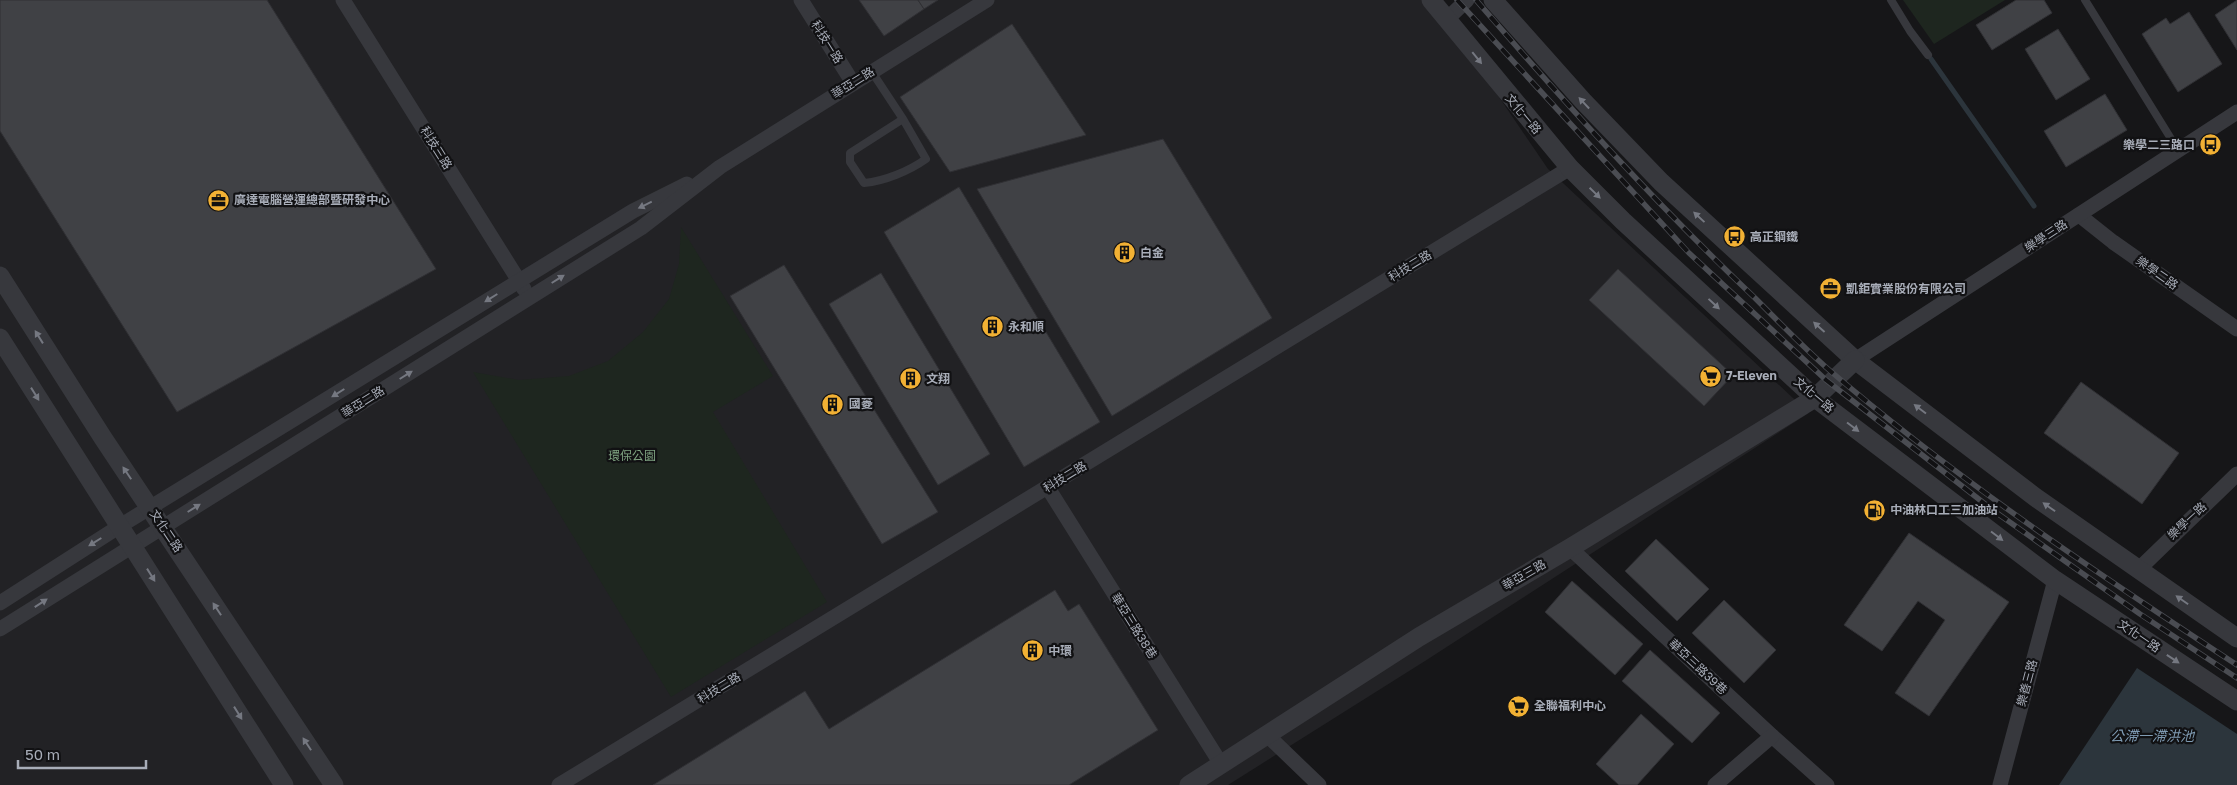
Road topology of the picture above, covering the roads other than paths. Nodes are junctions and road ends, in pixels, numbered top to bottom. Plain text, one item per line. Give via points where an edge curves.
1 (343, 0) edge
2 (801, 0) edge
3 (987, 0) edge
4 (1431, 0) edge
5 (1467, 0) edge
6 (1493, 0) edge
7 (1891, 0) edge
8 (2085, 0) edge
9 (1446, 20) junction
10 (1928, 55) dead end
11 (872, 72) junction
12 (853, 83) junction
13 (2237, 112) edge
14 (903, 119) junction
15 (2178, 150) junction
16 (720, 167) junction
17 (1570, 168) junction
18 (2079, 214) junction
19 (0, 276) edge
20 (519, 281) junction
21 (529, 296) junction
22 (2237, 328) edge
23 (0, 338) edge
24 (1855, 360) junction
25 (1815, 398) junction
26 (2237, 474) edge
27 (1048, 488) junction
28 (150, 508) junction
29 (120, 526) junction
30 (163, 527) junction
31 (132, 546) junction
32 (1570, 548) junction
33 (2138, 570) junction
34 (2055, 580) junction
35 (0, 602) edge
36 (0, 629) edge
37 (2237, 638) edge
38 (2237, 702) edge
39 (1266, 734) junction
40 (1772, 736) junction
41 (1220, 764) junction
42 (284, 785) edge
43 (334, 785) edge
44 (559, 785) edge
45 (1190, 785) edge
46 (1319, 785) edge
47 (1715, 785) edge
48 (1827, 785) edge
49 (2000, 785) edge

1 - 20 street, 科技三路
2 - 12 street, 科技一路
3 - 11 street, 華亞二路
4 - 9 street, 文化一路
5 - 9 street
24 -> 6 street via 1661,182
7 - 10 lane
8 - 15 lane
9 -> 17 street, 文化一路
11 - 12 street, 華亞二路
11 - 14 lane
12 - 16 street, 華亞二路
13 - 15 street, 樂學三路
14 - 14 lane via 926,160 915,167 864,183 850,162 850,153
15 - 18 street, 樂學三路
16 -> 20 street, 華亞二路 via 633,210
21 -> 16 street, 華亞二路 via 641,228
17 -> 25 street, 文化一路
17 - 27 street, 科技二路
18 - 22 street, 樂學二路 via 2113,242
18 - 24 street, 樂學三路
28 -> 19 street, 文化二路
20 - 21 street, 科技三路
20 -> 28 street, 華亞二路
30 -> 21 street, 華亞二路
23 -> 29 street
24 - 25 street, 華亞三路
33 -> 24 street via 2035,497
25 - 32 street, 華亞三路
25 -> 34 street, 文化一路
26 - 33 street, 樂學一路
27 - 41 street, 華亞三路38巷
27 - 44 street, 科技二路
28 - 29 street, 華亞二路
28 - 30 street, 文化二路
29 - 31 street
29 -> 35 street, 華亞二路
30 - 31 street, 華亞二路
43 -> 30 street, 文化二路
36 -> 31 street, 華亞二路
31 -> 42 street
32 - 39 street, 華亞三路 via 1419,637
32 - 40 street, 華亞三路39巷
37 -> 33 street
34 -> 38 street, 文化一路
34 - 49 street, 樂善三路
39 - 41 street, 華亞三路
39 - 46 street
40 - 47 street
40 - 48 street, 華亞三路39巷
41 - 45 street, 華亞三路

